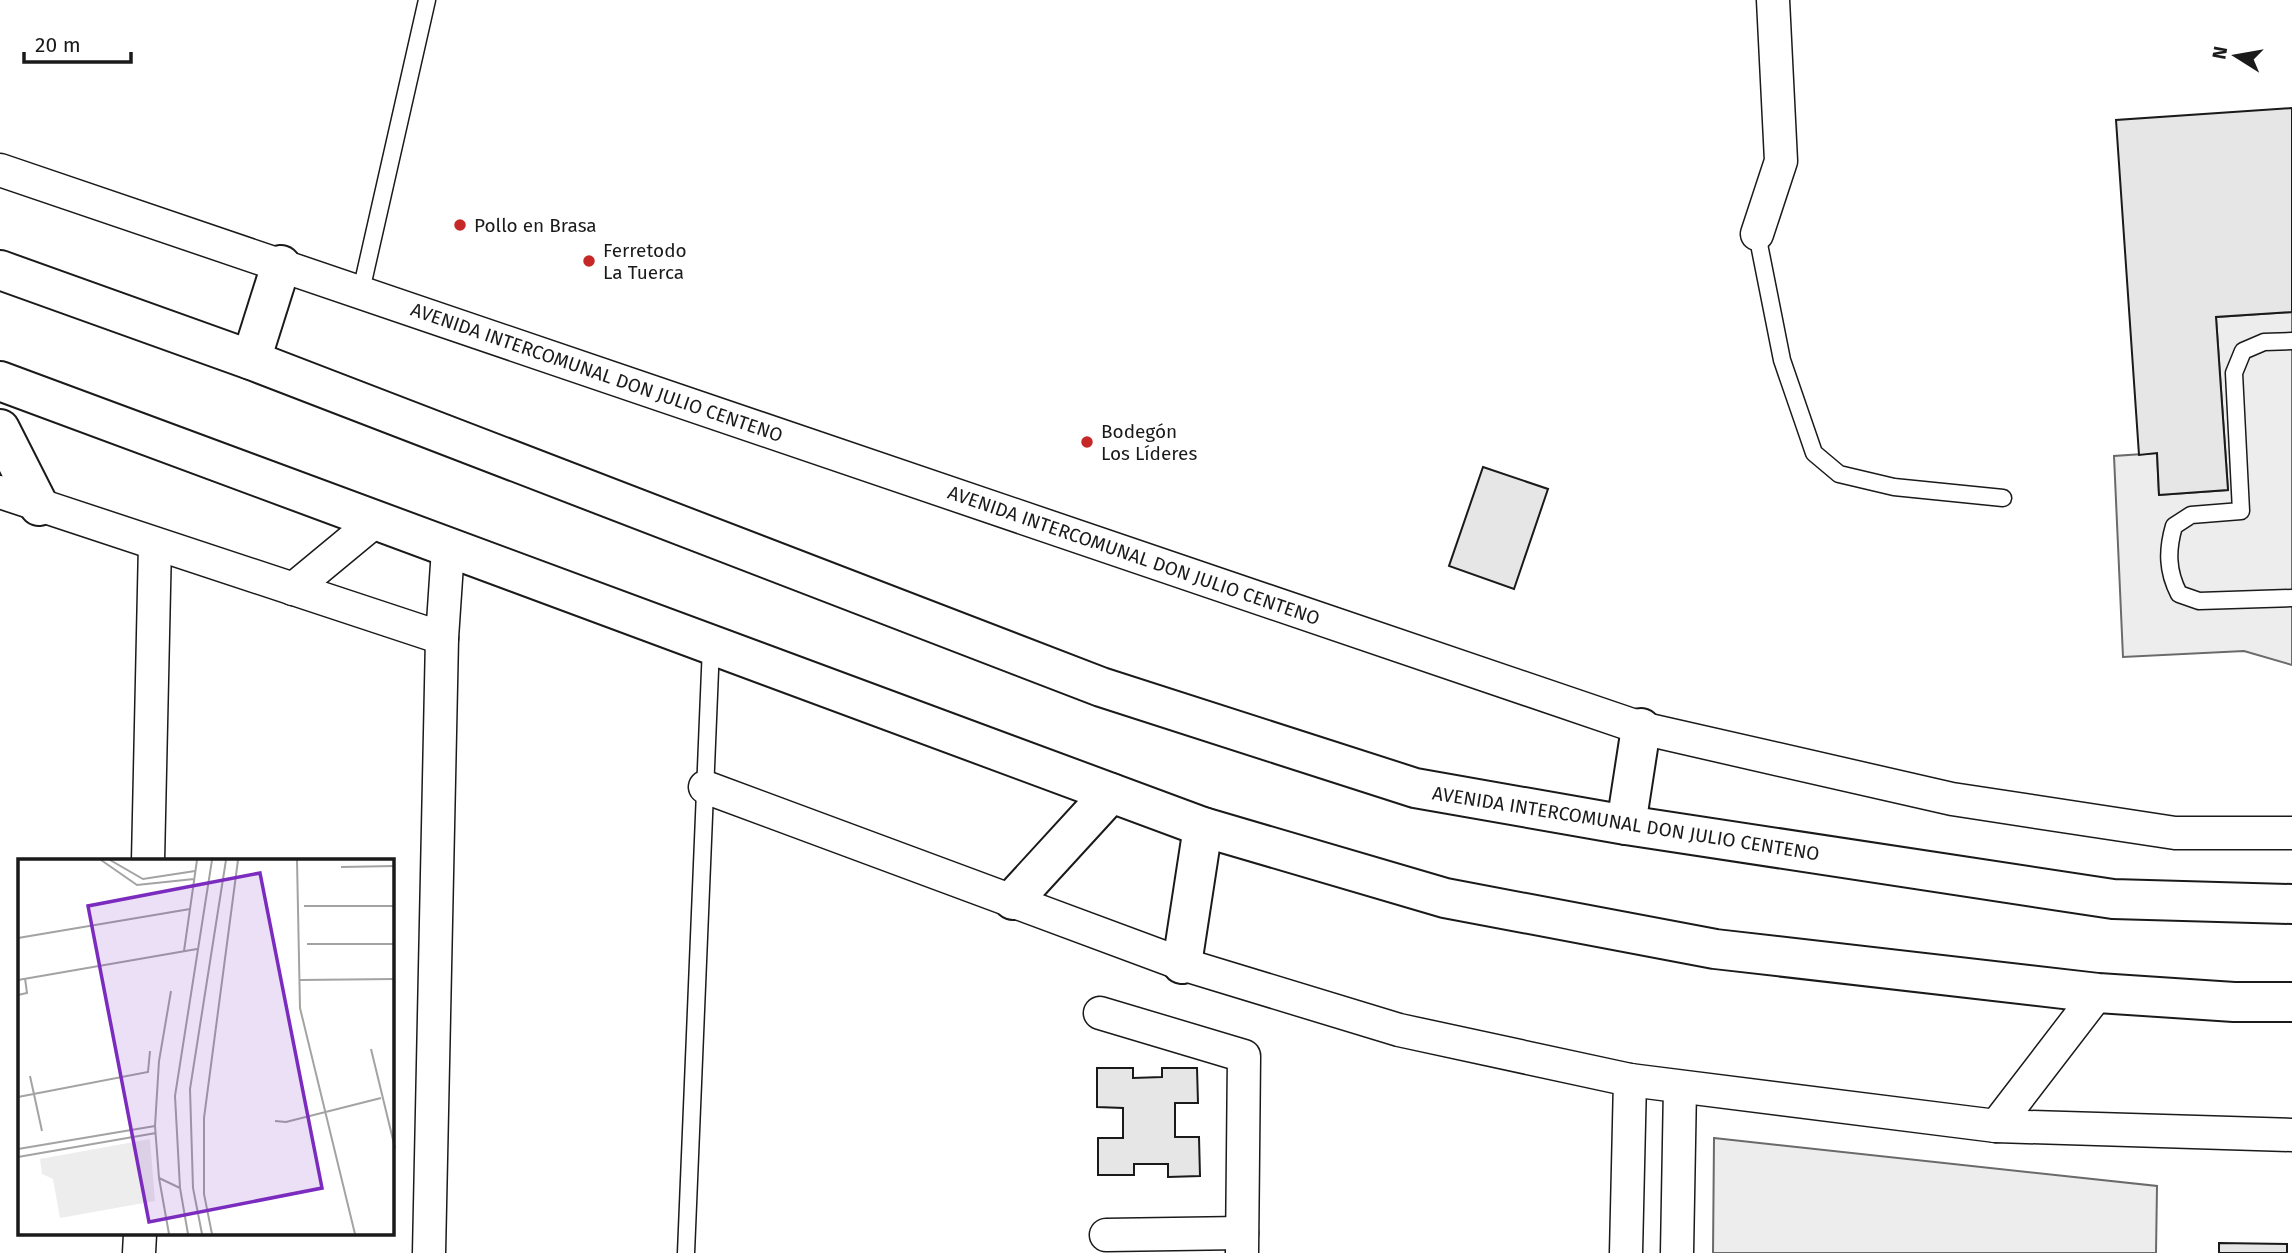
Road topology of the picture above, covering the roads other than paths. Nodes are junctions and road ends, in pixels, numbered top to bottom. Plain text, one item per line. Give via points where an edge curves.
1 (427, 0) edge
2 (1773, 0) edge
3 (0, 170) edge
4 (1757, 234) joint
5 (281, 265) junction
6 (0, 270) edge
7 (361, 291) junction
8 (2292, 341) edge
9 (251, 360) junction
10 (0, 381) edge
11 (0, 429) edge
12 (0, 492) edge
13 (2003, 498) dead end
14 (39, 506) junction
15 (374, 522) junction
16 (155, 544) junction
17 (448, 549) junction
18 (293, 589) junction
19 (2292, 598) edge
20 (442, 638) junction
21 (711, 646) junction
22 (1641, 728) junction
23 (705, 787) junction
24 (1111, 793) junction
25 (1626, 825) junction
26 (1203, 827) junction
27 (2292, 833) edge
28 (148, 859) edge
29 (1013, 900) junction
30 (2292, 904) edge
31 (1182, 964) junction
32 (2098, 993) junction
33 (2292, 1002) edge
34 (1100, 1013) dead end
35 (1630, 1080) junction
36 (1680, 1087) junction
37 (1996, 1126) junction
38 (2292, 1135) edge
39 (1106, 1235) dead end
40 (1242, 1243) edge
41 (429, 1253) edge
42 (686, 1253) edge
43 (1626, 1253) edge
44 (1677, 1253) edge

1 - 7 lane
2 - 4 street via 1781,161
3 - 5 street, AVENIDA INTERCOMUNAL DON JULIO CENTENO
4 - 13 lane via 1782,360 1814,453 1839,474 1850,477 1894,487
5 - 7 street, AVENIDA INTERCOMUNAL DON JULIO CENTENO
5 - 9 main road
6 - 9 main road, AVENIDA INTERCOMUNAL DON JULIO CENTENO
7 - 22 street, AVENIDA INTERCOMUNAL DON JULIO CENTENO
8 - 19 lane via 2264,342 2243,351 2234,373 2241,511 2191,515 2174,526 2168,545 2170,578 2179,594 2199,601
9 - 25 main road, AVENIDA INTERCOMUNAL DON JULIO CENTENO via 1101,687 1415,788
10 - 15 main road
11 - 14 main road
12 - 14 street
14 - 16 street
15 - 17 main road
15 - 18 street
16 - 18 street
16 - 28 street
17 - 20 street
17 - 21 main road
18 - 20 street
20 - 41 street
21 - 23 lane
21 - 24 main road
22 - 25 main road
22 - 27 street, AVENIDA INTERCOMUNAL DON JULIO CENTENO via 1952,799 2175,833
23 - 29 street
23 - 42 lane
24 - 26 main road
24 - 29 main road
25 - 30 main road, AVENIDA INTERCOMUNAL DON JULIO CENTENO via 2113,899
26 - 31 main road
26 - 32 main road via 1445,898 1715,950
29 - 31 street
31 - 35 street via 1399,1030
32 - 33 main road
32 - 37 street
34 - 40 street via 1244,1056
35 - 36 street
35 - 43 street
36 - 37 street
36 - 44 street
37 - 38 street
39 - 40 street

